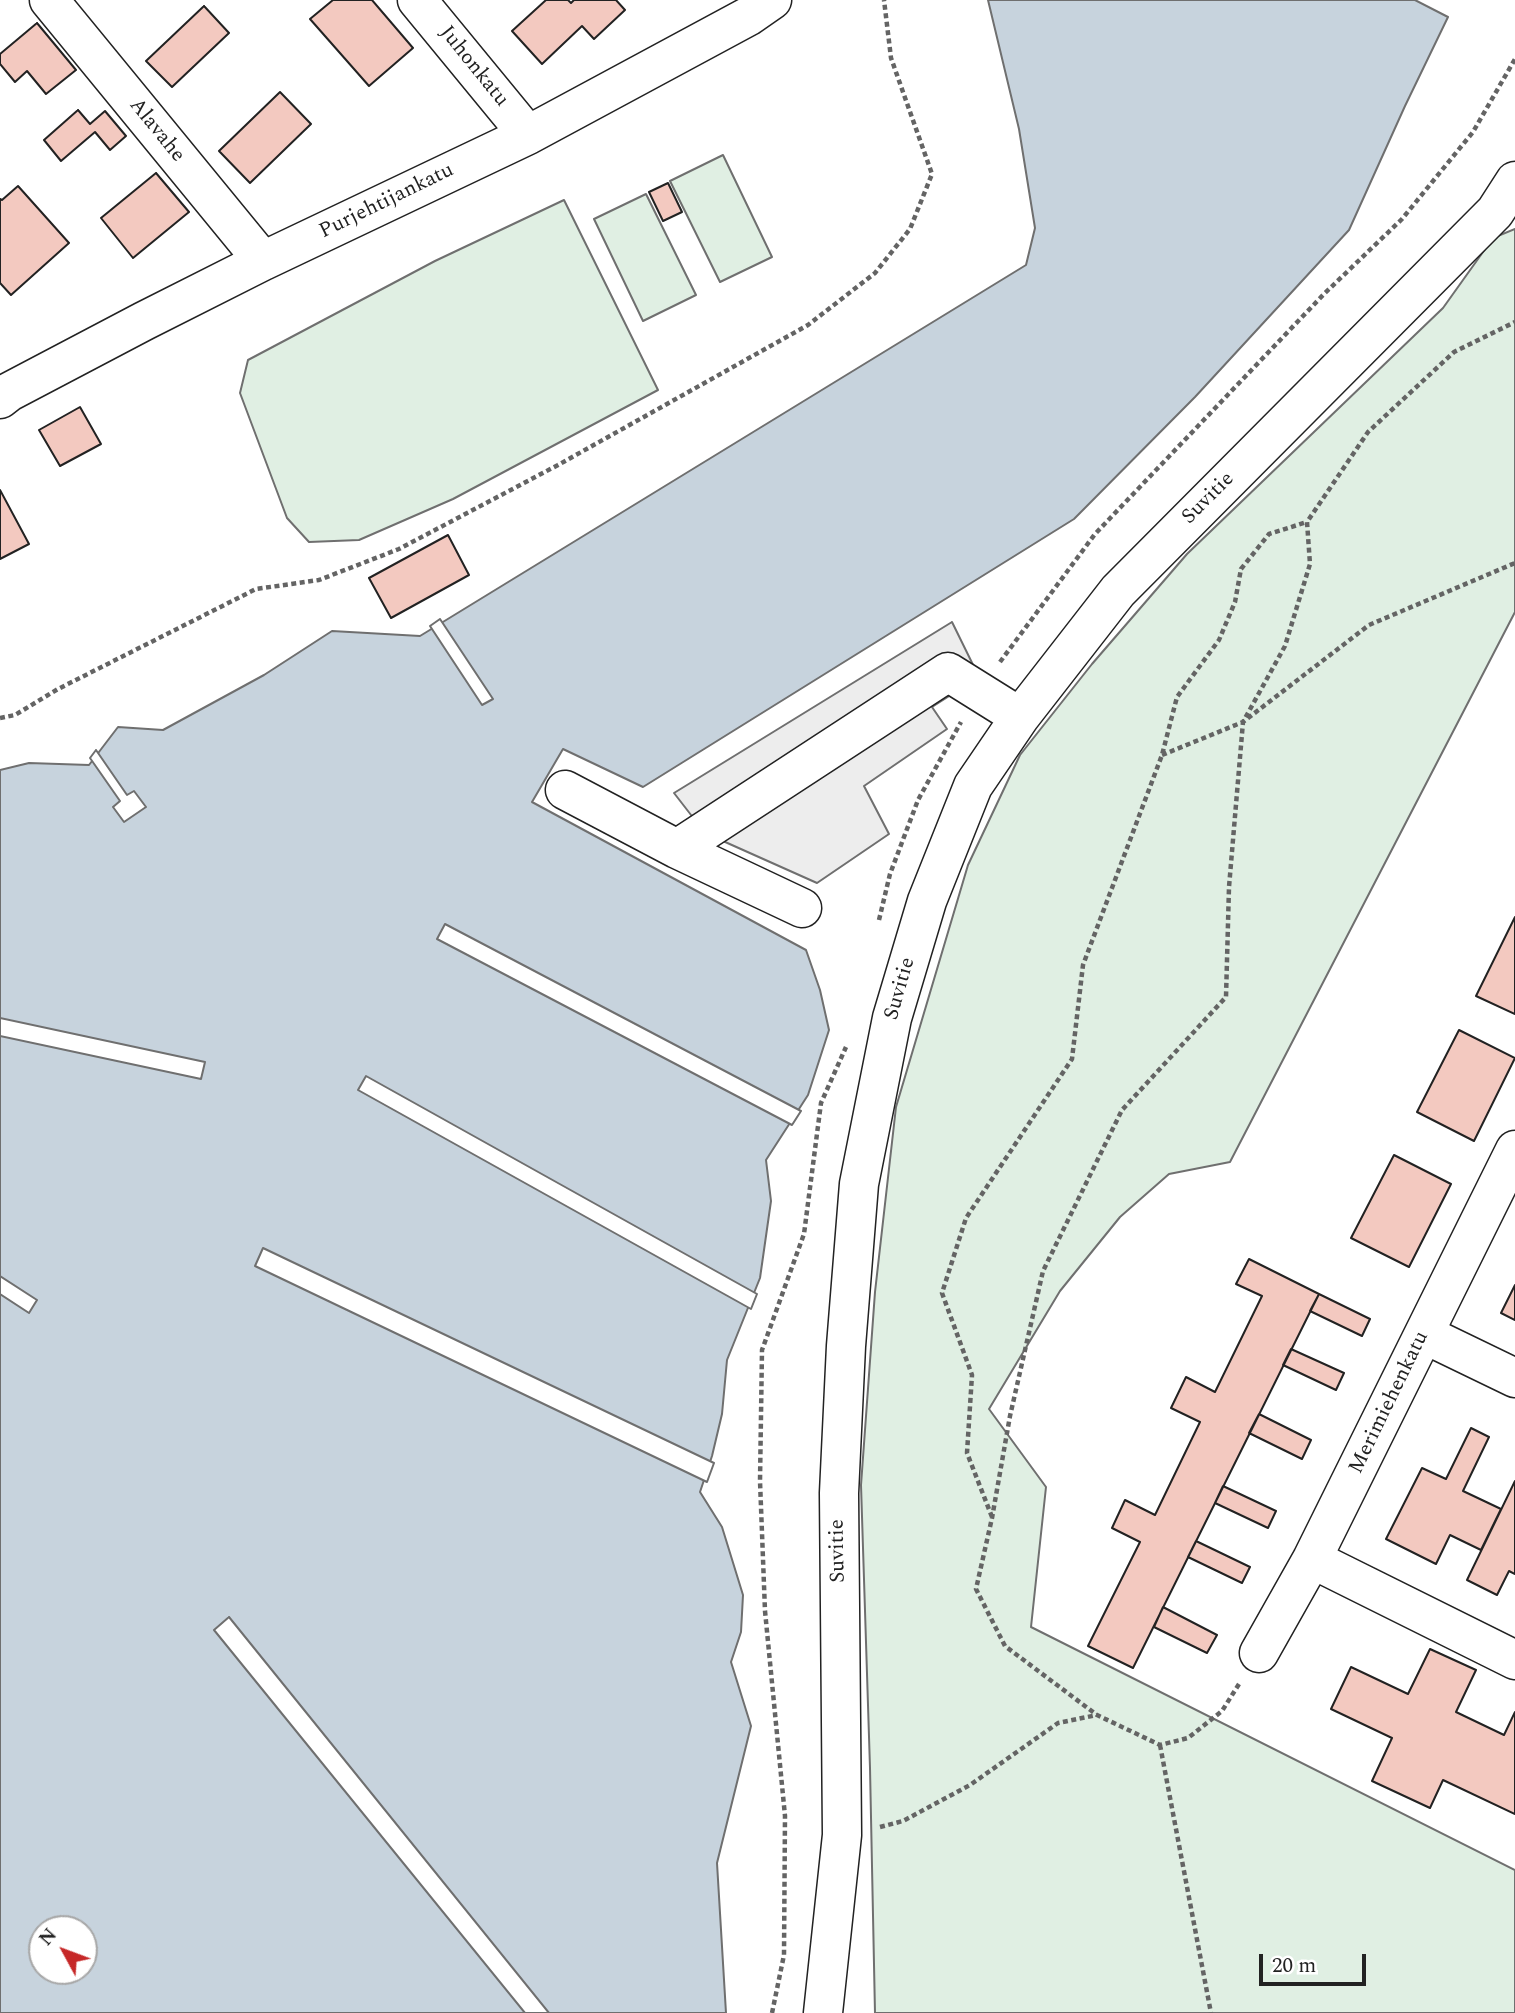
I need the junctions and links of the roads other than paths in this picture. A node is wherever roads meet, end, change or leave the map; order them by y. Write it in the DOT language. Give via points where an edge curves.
graph roads {
  1 [pos="49,0"];
  2 [pos="417,0"];
  3 [pos="772,0"];
  4 [pos="528,135"];
  5 [pos="1515,181"];
  6 [pos="263,261"];
  7 [pos="0,399"];
  8 [pos="1020,716"];
  9 [pos="565,790"];
  10 [pos="677,849"];
  11 [pos="802,908"];
  12 [pos="1515,1150"];
  13 [pos="1424,1334"];
  14 [pos="1515,1378"];
  15 [pos="1312,1559"];
  16 [pos="1259,1653"];
  17 [pos="1515,1660"];
  18 [pos="823,2013"];
  1 -- 6 [label="street, Alavahe"];
  2 -- 4 [label="street, Juhonkatu"];
  3 -- 4 [label="street, Purjehtijankatu"];
  4 -- 6 [label="street, Purjehtijankatu"];
  5 -- 8 [label="street, Suvitie" via="1495,212 1118,590"];
  6 -- 7 [label="street, Purjehtijankatu"];
  8 -- 10 [label="street" via="948,672"];
  8 -- 18 [label="street, Suvitie" via="974,786 927,901 892,1018 859,1184 839,1493 842,1835"];
  9 -- 10 [label="street"];
  10 -- 11 [label="street"];
  12 -- 13 [label="street, Merimiehenkatu"];
  13 -- 14 [label="street"];
  13 -- 15 [label="street, Merimiehenkatu"];
  15 -- 16 [label="street, Merimiehenkatu"];
  15 -- 17 [label="street"];
}
